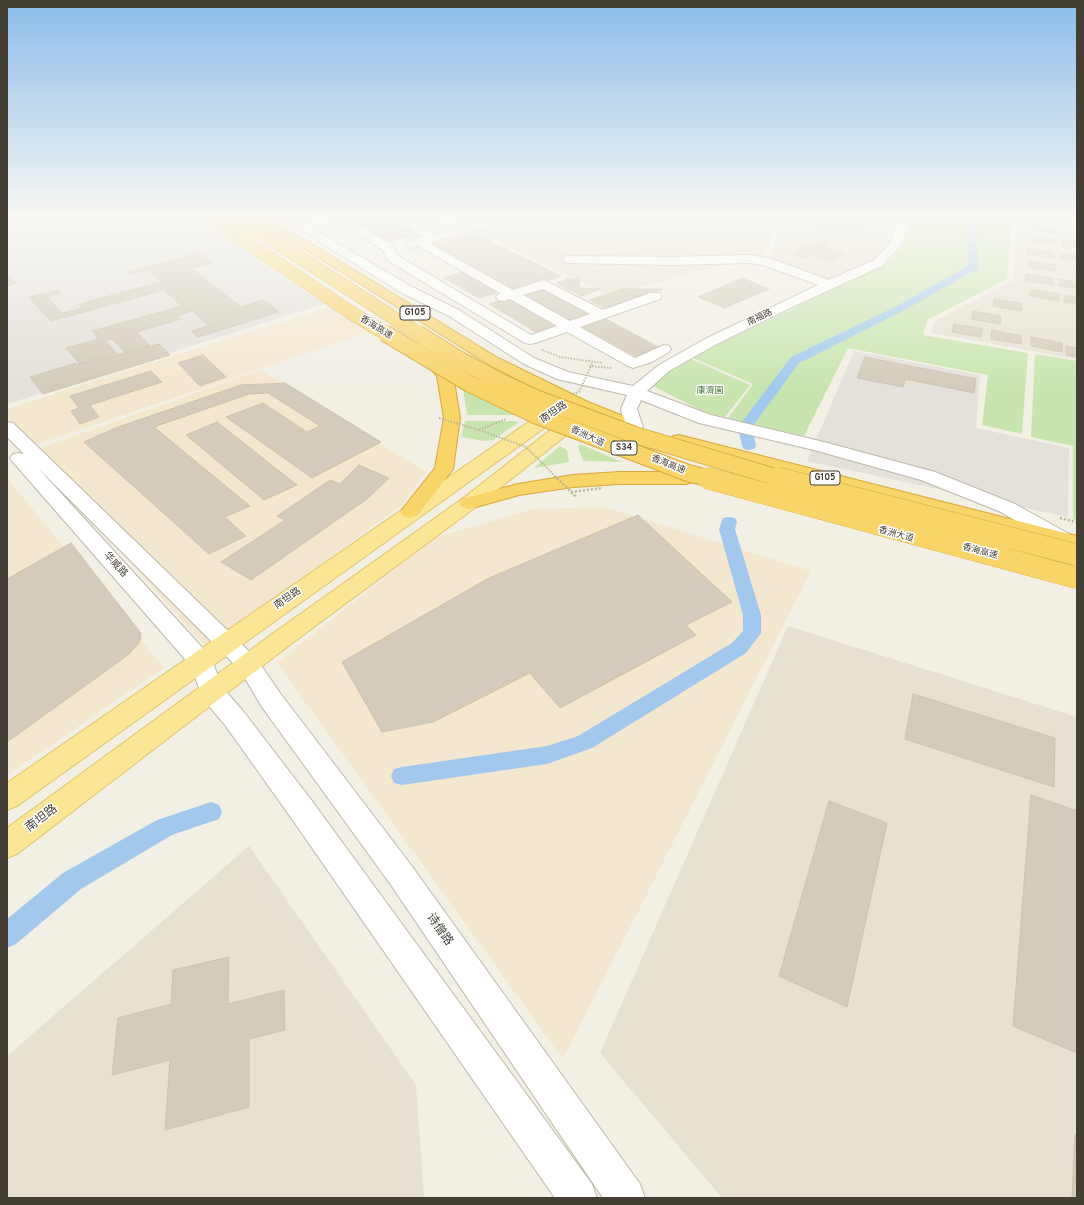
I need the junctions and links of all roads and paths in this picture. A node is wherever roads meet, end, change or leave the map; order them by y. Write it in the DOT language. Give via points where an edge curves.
graph roads {
  1 [pos="296,275"];
  2 [pos="320,275"];
  3 [pos="328,275"];
  4 [pos="353,275"];
  5 [pos="383,275"];
  6 [pos="422,275"];
  7 [pos="478,275"];
  8 [pos="803,275"];
  9 [pos="833,275"];
  10 [pos="852,275"];
  11 [pos="844,279"];
  12 [pos="830,285"];
  13 [pos="512,294"];
  14 [pos="655,296"];
  15 [pos="474,307"];
  16 [pos="454,313"];
  17 [pos="602,315"];
  18 [pos="429,321"];
  19 [pos="569,327"];
  20 [pos="409,334"];
  21 [pos="664,349"];
  22 [pos="541,350"];
  23 [pos="607,364"];
  24 [pos="664,368"];
  25 [pos="510,370"];
  26 [pos="583,381"];
  27 [pos="636,392"];
  28 [pos="571,401"];
  29 [pos="588,409"];
  30 [pos="548,417"];
  31 [pos="439,418"];
  32 [pos="7,427"];
  33 [pos="567,427"];
  34 [pos="634,427"];
  35 [pos="7,445"];
  36 [pos="686,478"];
  37 [pos="603,488"];
  38 [pos="571,492"];
  39 [pos="576,497"];
  40 [pos="469,503"];
  41 [pos="410,512"];
  42 [pos="1073,546"];
  43 [pos="1077,578"];
  44 [pos="1077,584"];
  45 [pos="225,643"];
  46 [pos="202,662"];
  47 [pos="248,664"];
  48 [pos="212,692"];
  49 [pos="7,798"];
  50 [pos="10,838"];
  51 [pos="578,1198"];
  52 [pos="626,1198"];
  1 -- 43 [label="highway, 香海高速 / S34, bridge" via="356,316 456,376 535,414 688,473"];
  2 -- 20 [label="highway, 香洲大道 / G105"];
  3 -- 42 [label="highway, 香海高速 / S34, bridge" via="460,360 503,383 538,399 635,435 762,474"];
  4 -- 18 [label="highway, G105"];
  5 -- 16 [label="street"];
  6 -- 15 [label="street"];
  7 -- 13 [label="street"];
  8 -- 12 [label="street"];
  9 -- 11 [label="street"];
  10 -- 11 [label="street, 南福路"];
  11 -- 12 [label="street, 南福路"];
  12 -- 24 [label="street, 南福路" via="710,342"];
  13 -- 15 [label="street"];
  13 -- 17 [label="street" via="544,284"];
  13 -- 19 [label="street"];
  14 -- 17 [label="street"];
  15 -- 16 [label="street"];
  15 -- 19 [label="street" via="530,340"];
  16 -- 18 [label="street"];
  16 -- 26 [label="street" via="529,361 563,376"];
  17 -- 19 [label="street"];
  18 -- 25 [label="highway, G105"];
  19 -- 21 [label="street" via="633,363 647,359"];
  20 -- 30 [label="highway, 香洲大道 / G105" via="453,363"];
  20 -- 41 [label="highway" via="445,375 452,418 444,469"];
  22 -- 23 [label="path" via="560,357"];
  24 -- 26 [label="street" via="622,378"];
  24 -- 27 [label="street, 南福路"];
  25 -- 26 [label="street"];
  25 -- 28 [label="highway, G105"];
  26 -- 27 [label="street"];
  27 -- 34 [label="street, 南福路" via="629,409"];
  27 -- 42 [label="street" via="705,419 880,462 952,485 1008,508"];
  28 -- 29 [label="highway, G105"];
  28 -- 30 [label="main road, 南坦路"];
  29 -- 33 [label="main road, 南坦路"];
  29 -- 34 [label="highway, G105"];
  30 -- 33 [label="highway, 香洲大道 / G105"];
  30 -- 41 [label="main road, 南坦路"];
  31 -- 38 [label="path, bridge" via="526,447"];
  32 -- 45 [label="street, 诗僧路"];
  33 -- 36 [label="highway, 香洲大道 / G105" via="595,442"];
  33 -- 40 [label="main road, 南坦路"];
  34 -- 42 [label="highway, G105"];
  35 -- 46 [label="street, 华威路"];
  36 -- 40 [label="highway" via="573,481 518,490"];
  36 -- 44 [label="highway, 香洲大道 / G105"];
  37 -- 38 [label="path, bridge"];
  38 -- 39 [label="path, bridge"];
  40 -- 47 [label="main road, 南坦路"];
  41 -- 45 [label="main road, 南坦路"];
  45 -- 46 [label="main road, 南坦路"];
  45 -- 47 [label="street, 诗僧路"];
  46 -- 48 [label="street, 华威路"];
  46 -- 49 [label="main road, 南坦路"];
  47 -- 48 [label="main road, 南坦路"];
  47 -- 52 [label="street, 诗僧路" via="271,700 401,876"];
  48 -- 50 [label="main road, 南坦路"];
  48 -- 51 [label="street" via="302,810"];
}
